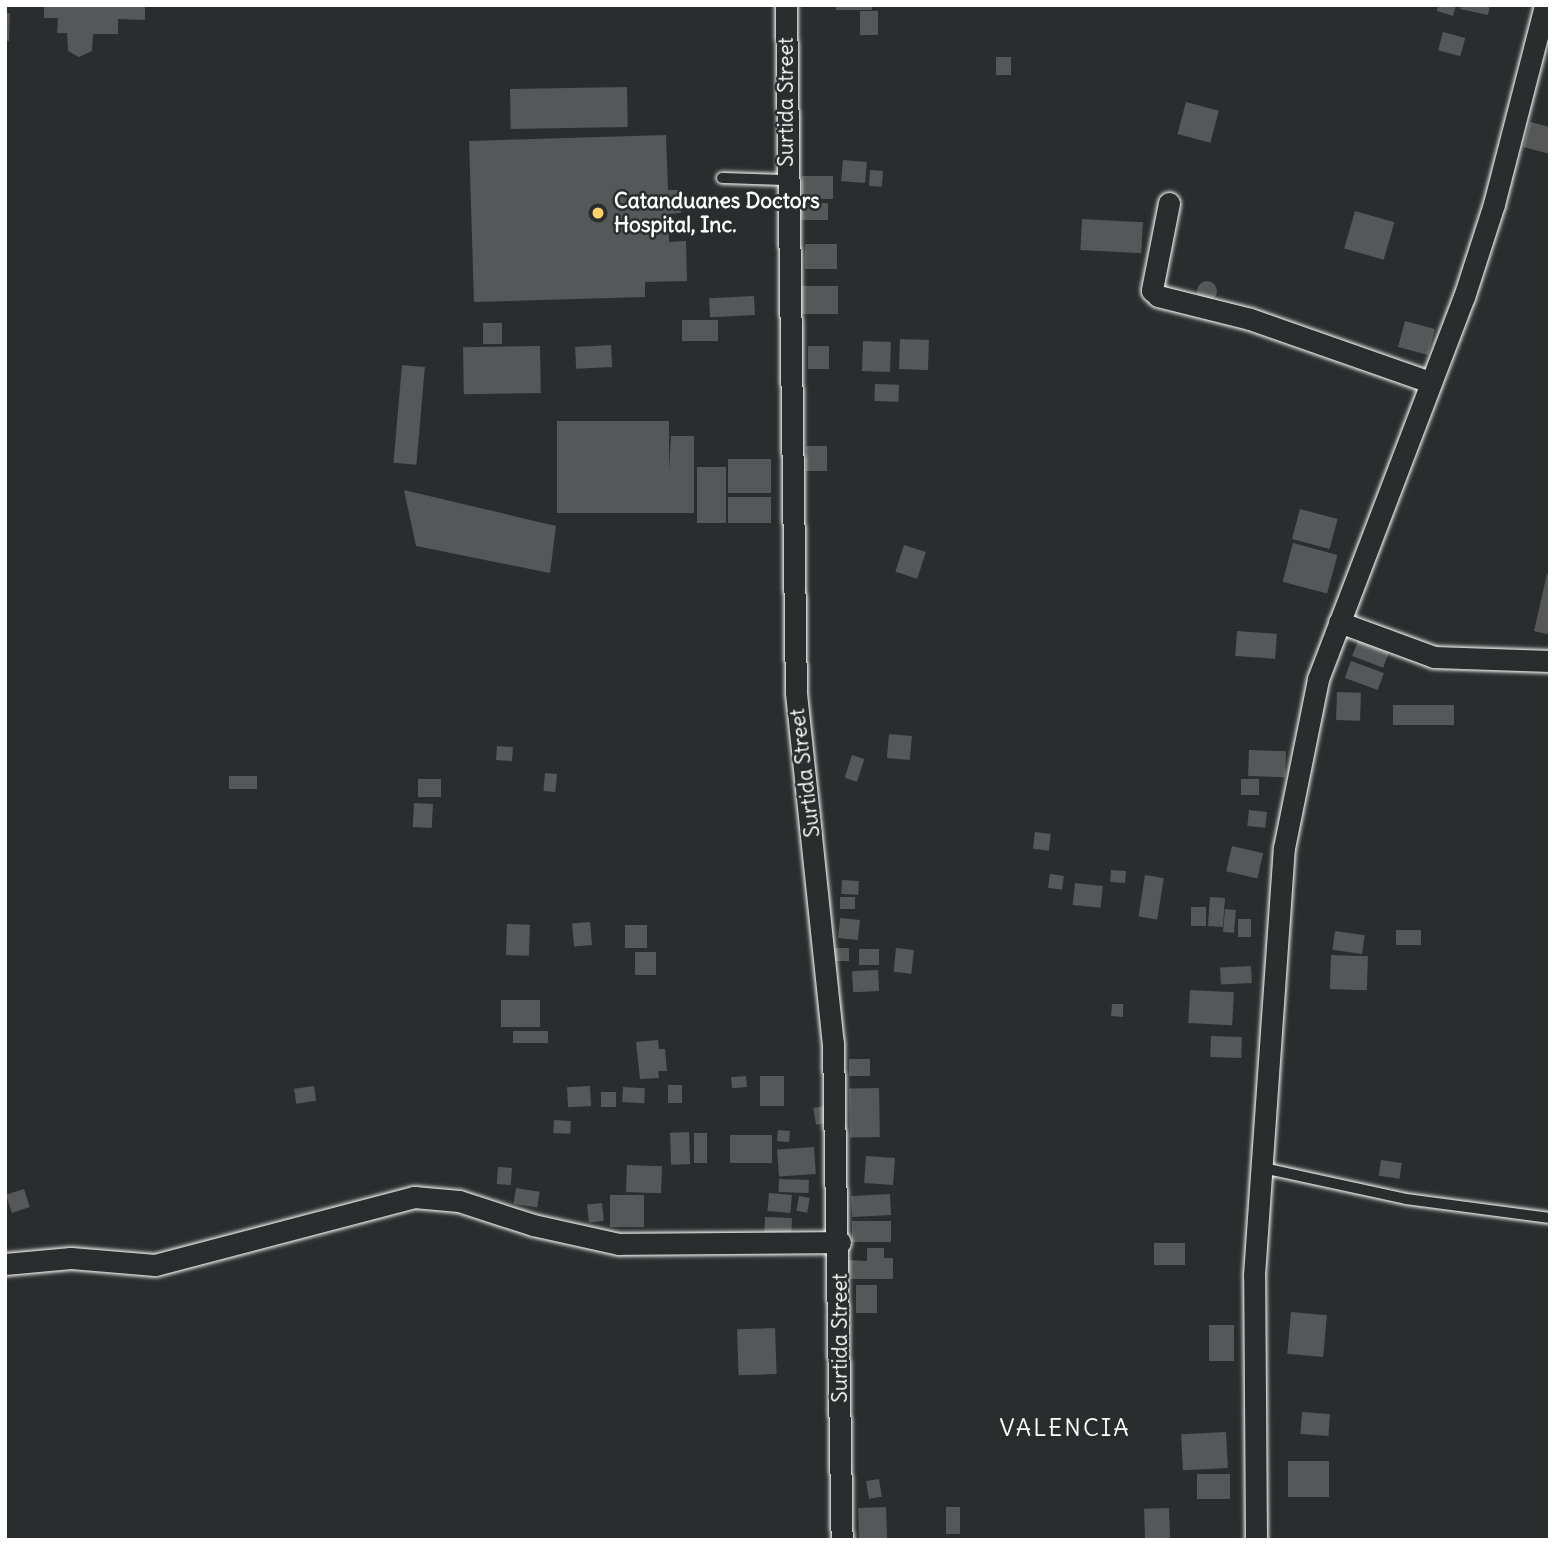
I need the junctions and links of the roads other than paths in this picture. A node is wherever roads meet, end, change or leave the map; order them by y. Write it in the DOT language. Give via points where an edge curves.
graph roads {
  1 [pos="786,5"];
  2 [pos="1545,5"];
  3 [pos="722,178"];
  4 [pos="786,180"];
  5 [pos="1169,203"];
  6 [pos="1430,382"];
  7 [pos="1339,622"];
  8 [pos="1550,661"];
  9 [pos="1263,1168"];
  10 [pos="1550,1219"];
  11 [pos="839,1242"];
  12 [pos="5,1264"];
  13 [pos="842,1540"];
  14 [pos="1256,1540"];
  1 -- 4 [label="street, Surtida Street"];
  2 -- 6 [label="street" via="1494,204"];
  3 -- 4 [label="lane"];
  4 -- 11 [label="street, Surtida Street" via="796,693 830,995"];
  5 -- 6 [label="street" via="1152,290 1158,296 1250,319"];
  6 -- 7 [label="street"];
  7 -- 8 [label="street" via="1434,657"];
  7 -- 9 [label="street" via="1315,692 1284,848"];
  9 -- 10 [label="lane" via="1406,1199"];
  9 -- 14 [label="street" via="1254,1286"];
  11 -- 12 [label="street" via="619,1244 533,1225 459,1201 414,1197 155,1265 71,1258"];
  11 -- 13 [label="street, Surtida Street"];
}
